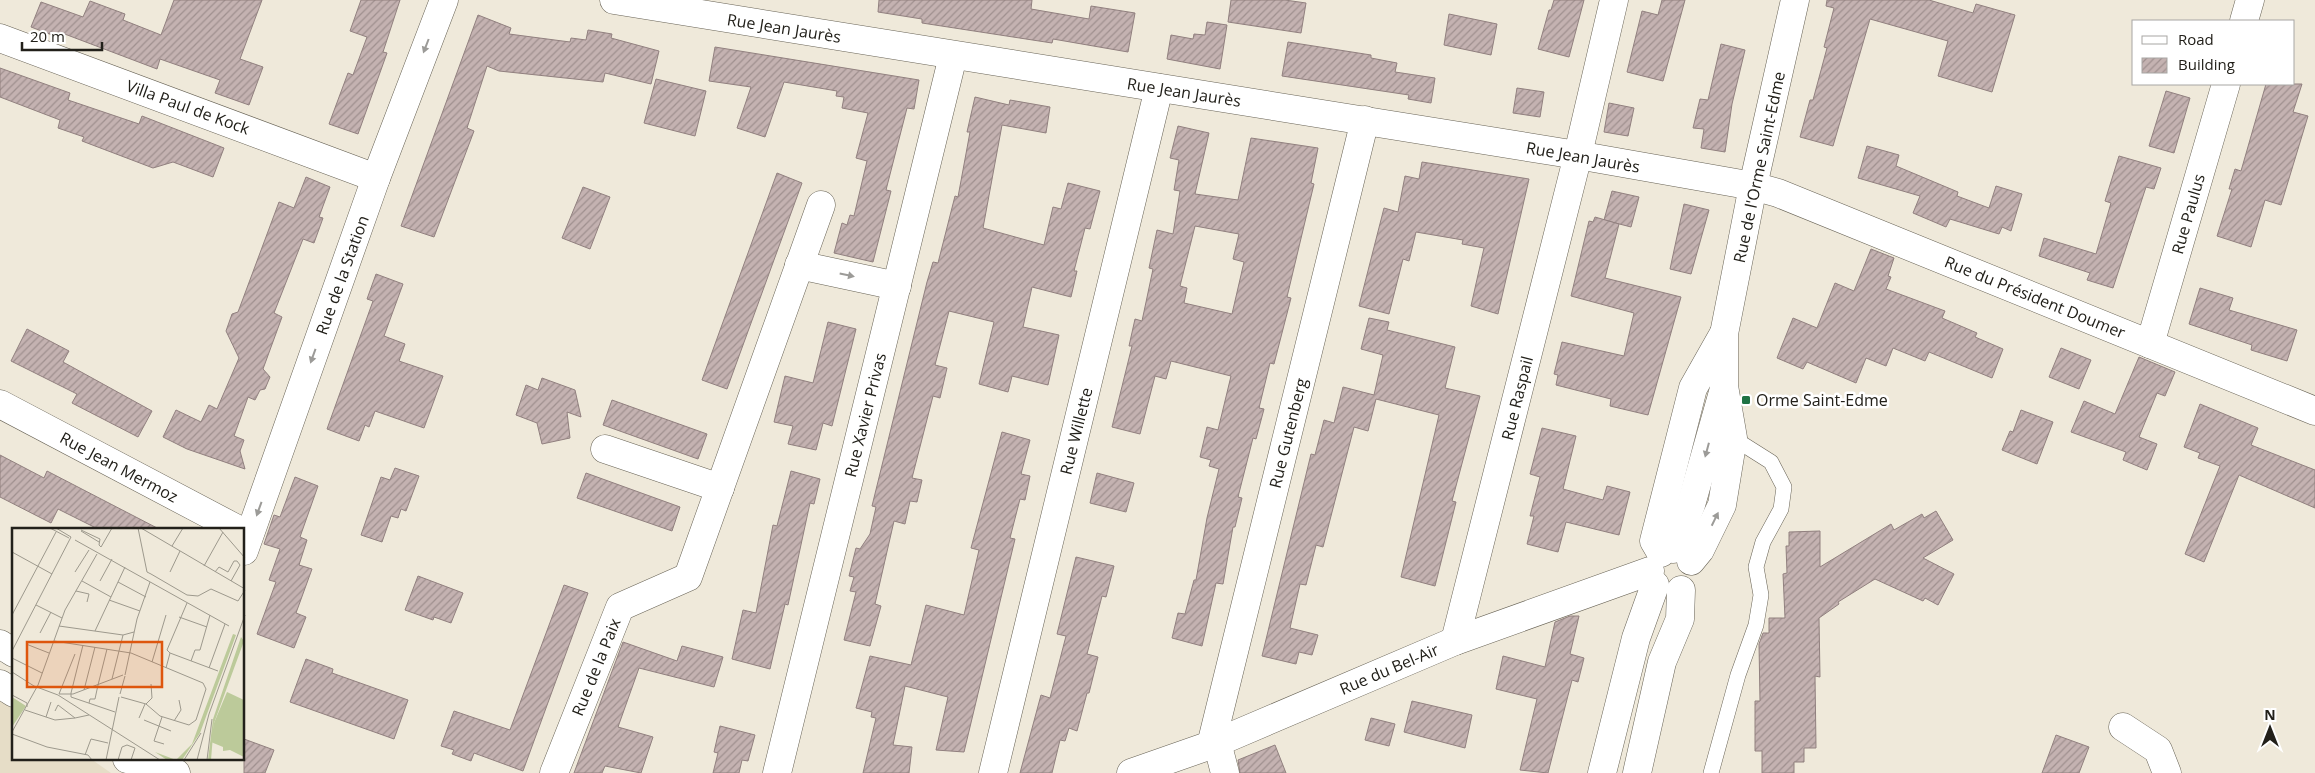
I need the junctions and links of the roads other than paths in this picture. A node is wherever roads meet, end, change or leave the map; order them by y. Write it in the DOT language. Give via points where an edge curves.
graph roads {
  1 [pos="444,0"];
  2 [pos="614,0"];
  3 [pos="1614,0"];
  4 [pos="1795,0"];
  5 [pos="2250,0"];
  6 [pos="2244,20"];
  7 [pos="0,38"];
  8 [pos="953,56"];
  9 [pos="2226,85"];
  10 [pos="1159,88"];
  11 [pos="1365,120"];
  12 [pos="1577,155"];
  13 [pos="376,178"];
  14 [pos="1753,186"];
  15 [pos="821,205"];
  16 [pos="799,265"];
  17 [pos="897,286"];
  18 [pos="1724,334"];
  19 [pos="2150,344"];
  20 [pos="1724,386"];
  21 [pos="0,404"];
  22 [pos="2315,411"];
  23 [pos="1733,438"];
  24 [pos="605,449"];
  25 [pos="720,488"];
  26 [pos="227,528"];
  27 [pos="245,534"];
  28 [pos="1667,571"];
  29 [pos="1455,641"];
  30 [pos="0,644"];
  31 [pos="12,652"];
  32 [pos="0,684"];
  33 [pos="12,692"];
  34 [pos="2123,727"];
  35 [pos="1214,743"];
  36 [pos="131,760"];
  37 [pos="164,766"];
  38 [pos="554,773"];
  39 [pos="777,773"];
  40 [pos="993,773"];
  41 [pos="1131,773"];
  42 [pos="1225,773"];
  43 [pos="1602,773"];
  44 [pos="1637,773"];
  45 [pos="1711,773"];
  46 [pos="2167,773"];
  1 -- 13 [label="street, Rue de la Station, one-way"];
  2 -- 8 [label="street, Rue Jean Jaurès"];
  3 -- 12 [label="street, Rue Raspail"];
  4 -- 14 [label="street, Rue de l'Orme Saint-Edme"];
  5 -- 6 [label="street"];
  7 -- 13 [label="street, Villa Paul de Kock"];
  8 -- 10 [label="street, Rue Jean Jaurès"];
  8 -- 17 [label="street, Rue Xavier Privas"];
  9 -- 19 [label="street, Rue Paulus"];
  10 -- 11 [label="street, Rue Jean Jaurès"];
  10 -- 40 [label="street, Rue Willette"];
  11 -- 12 [label="street, Rue Jean Jaurès"];
  11 -- 35 [label="street, Rue Gutenberg"];
  12 -- 14 [label="street, Rue Jean Jaurès"];
  12 -- 29 [label="street, Rue Raspail"];
  13 -- 27 [label="street, Rue de la Station, one-way"];
  14 -- 18 [label="street, Rue de l'Orme Saint-Edme"];
  14 -- 19 [label="street, Rue du Président Doumer" via="1784,195"];
  15 -- 16 [label="street, Rue de la Paix"];
  16 -- 17 [label="street, one-way"];
  16 -- 25 [label="street, Rue de la Paix"];
  17 -- 39 [label="street, Rue Xavier Privas"];
  18 -- 20 [label="street, Rue de l'Orme Saint-Edme"];
  18 -- 28 [label="street, Rue de l'Orme Saint-Edme" via="1693,388 1654,540"];
  19 -- 22 [label="street, Rue du Président Doumer"];
  20 -- 23 [label="street, Rue de l'Orme Saint-Edme"];
  20 -- 28 [label="street, Rue de l'Orme Saint-Edme, one-way" via="1691,505"];
  21 -- 26 [label="street, Rue Jean Mermoz"];
  28 -- 23 [label="street, Rue de l'Orme Saint-Edme, one-way" via="1700,550 1722,505"];
  23 -- 45 [label="lane" via="1771,462 1784,487 1781,509 1764,542 1756,567 1761,595 1756,625 1738,675"];
  24 -- 25 [label="street"];
  25 -- 38 [label="street, Rue de la Paix" via="688,578 620,607"];
  28 -- 29 [label="street, Rue du Bel-Air"];
  28 -- 43 [label="street, Rue de l'Orme Saint-Edme" via="1636,638"];
  28 -- 44 [label="street, Rue de l'Orme Saint-Edme" via="1662,662"];
  29 -- 35 [label="street, Rue du Bel-Air"];
  30 -- 31 [label="street"];
  32 -- 33 [label="street"];
  34 -- 46 [label="street" via="2158,750"];
  35 -- 41 [label="street, Rue du Bel-Air"];
  35 -- 42 [label="street"];
  36 -- 37 [label="street"];
}
